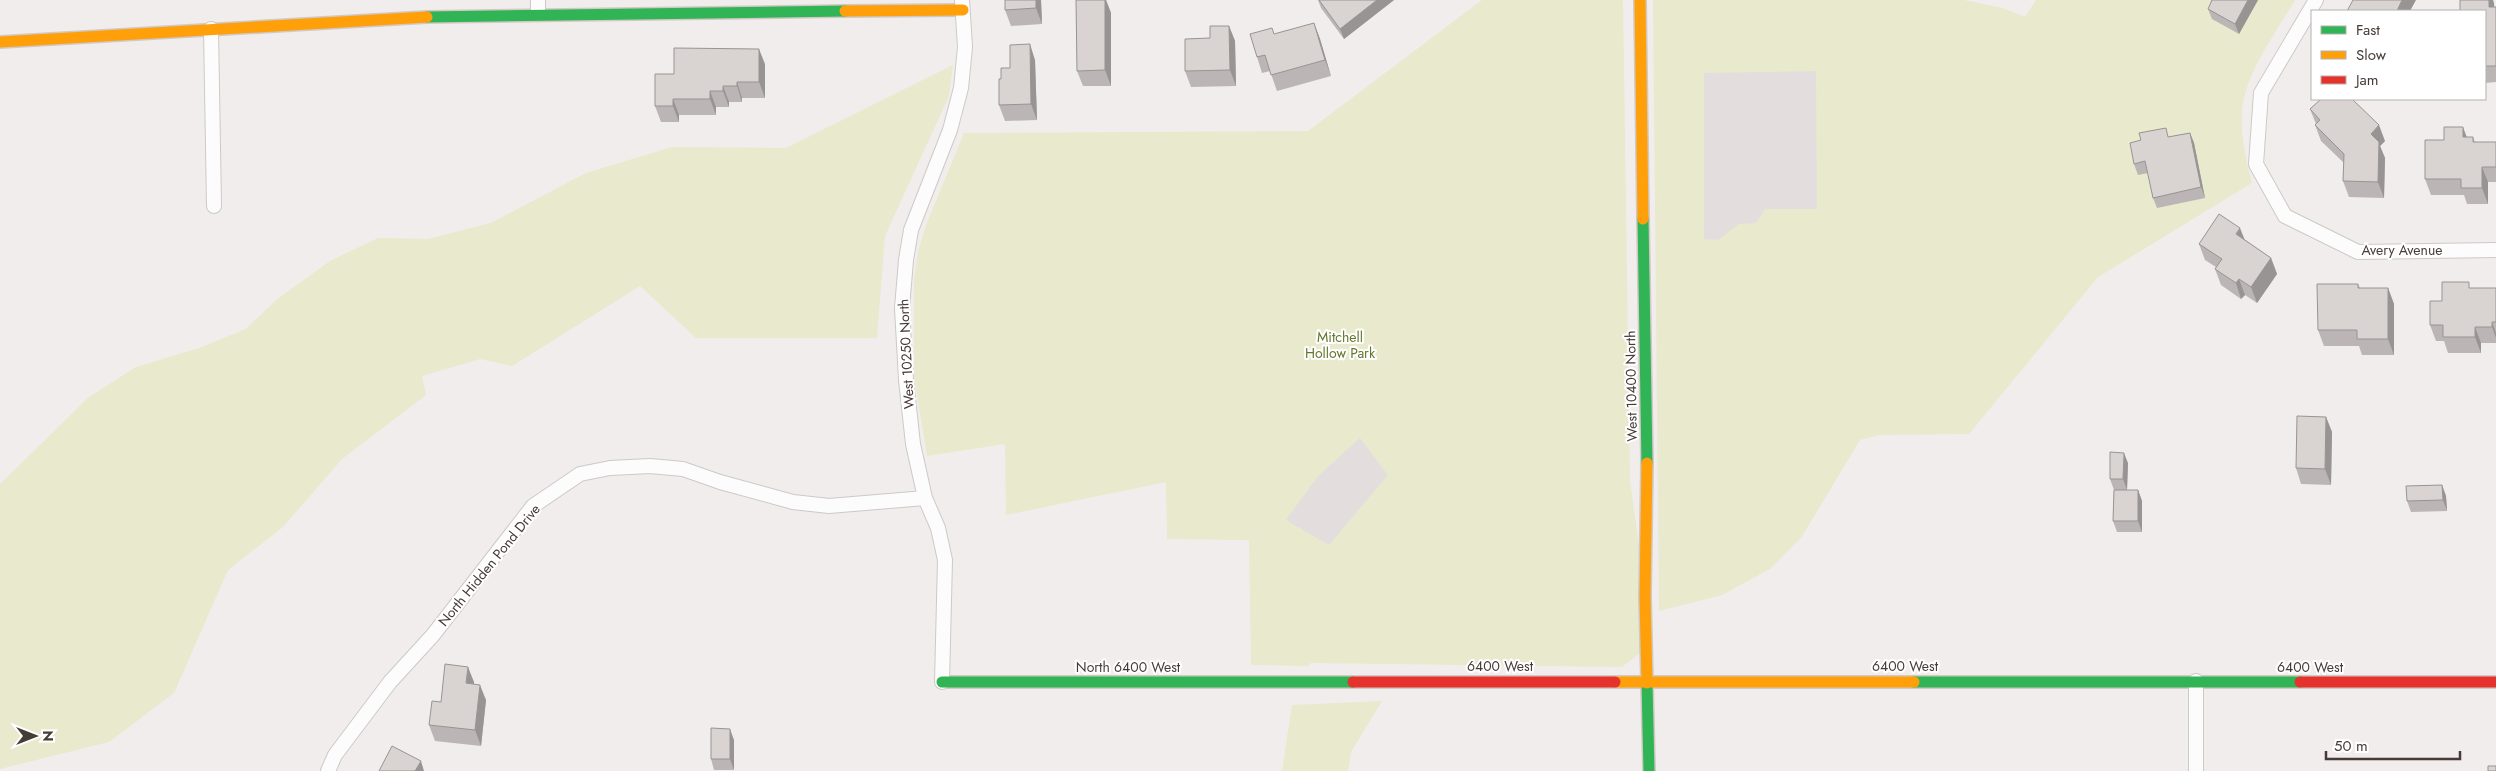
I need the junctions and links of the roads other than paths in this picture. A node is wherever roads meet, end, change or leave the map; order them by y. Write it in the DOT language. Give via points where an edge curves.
graph roads {
  1 [pos="1640,0"];
  2 [pos="2316,0"];
  3 [pos="962,5"];
  4 [pos="538,6"];
  5 [pos="211,29"];
  6 [pos="0,42"];
  7 [pos="214,206"];
  8 [pos="2496,250"];
  9 [pos="926,498"];
  10 [pos="1314,681"];
  11 [pos="1647,681"];
  12 [pos="2196,681"];
  13 [pos="942,682"];
  14 [pos="2496,682"];
  15 [pos="328,771"];
  16 [pos="1648,771"];
  17 [pos="2196,771"];
  1 -- 11 [label="street, West 10400 North" via="1648,514 1645,596"];
  2 -- 8 [label="street, Avery Avenue" via="2261,93 2256,164 2285,216 2358,252"];
  3 -- 4 [label="street"];
  3 -- 9 [label="street, West 10250 North" via="964,66 956,109 915,220 906,260 902,308 913,444"];
  4 -- 5 [label="street"];
  5 -- 6 [label="street"];
  5 -- 7 [label="street"];
  9 -- 13 [label="street, West 10250 North" via="938,528 944,560"];
  9 -- 15 [label="street, North Hidden Pond Drive" via="829,506 793,502 684,469 650,466 610,468 580,474 533,506 433,635 390,682 335,755"];
  10 -- 11 [label="street, 6400 West"];
  10 -- 13 [label="street, North 6400 West"];
  11 -- 12 [label="street, 6400 West"];
  11 -- 16 [label="street, West 10400 North"];
  12 -- 14 [label="street, 6400 West"];
  12 -- 17 [label="street"];
}
